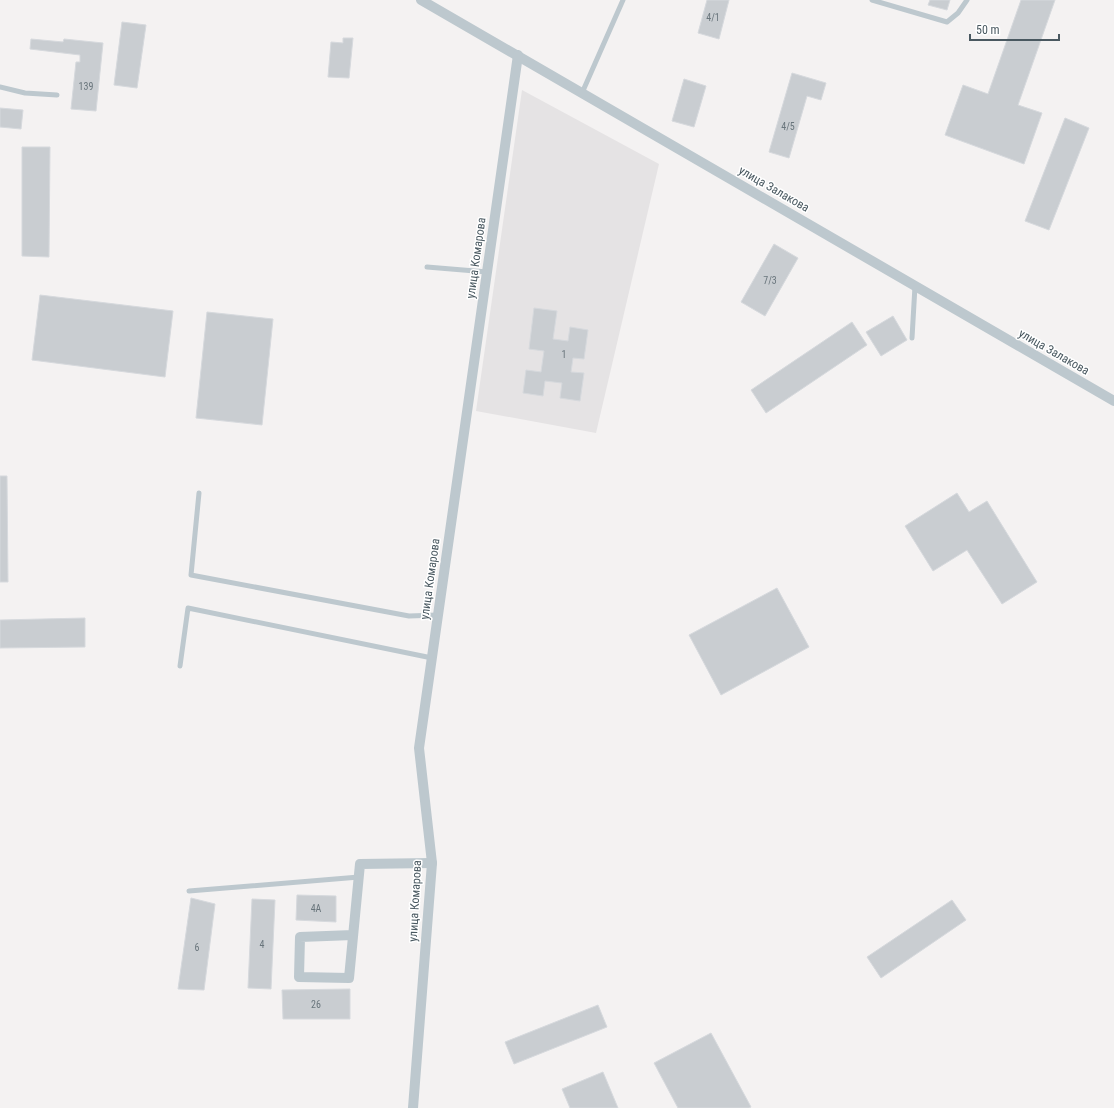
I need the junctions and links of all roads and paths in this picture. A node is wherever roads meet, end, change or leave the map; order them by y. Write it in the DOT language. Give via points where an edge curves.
graph roads {
  1 [pos="421,0"];
  2 [pos="623,0"];
  3 [pos="872,0"];
  4 [pos="967,0"];
  5 [pos="518,55"];
  6 [pos="0,87"];
  7 [pos="582,93"];
  8 [pos="57,95"];
  9 [pos="427,267"];
  10 [pos="487,272"];
  11 [pos="915,286"];
  12 [pos="912,338"];
  13 [pos="1114,401"];
  14 [pos="199,493"];
  15 [pos="438,615"];
  16 [pos="432,658"];
  17 [pos="180,666"];
  18 [pos="432,863"];
  19 [pos="359,877"];
  20 [pos="189,890"];
  21 [pos="353,935"];
  22 [pos="413,1108"];
  1 -- 5 [label="street, улица Залакова"];
  2 -- 7 [label="lane"];
  3 -- 4 [label="lane" via="946,22 958,13"];
  5 -- 7 [label="street, улица Залакова"];
  5 -- 10 [label="street, улица Комарова"];
  6 -- 8 [label="lane" via="25,93"];
  7 -- 11 [label="street, улица Залакова"];
  9 -- 10 [label="lane"];
  10 -- 15 [label="street, улица Комарова"];
  11 -- 12 [label="lane"];
  11 -- 13 [label="street, улица Залакова"];
  14 -- 15 [label="lane" via="191,575 409,616"];
  15 -- 16 [label="street, улица Комарова"];
  16 -- 17 [label="lane" via="188,608"];
  16 -- 18 [label="street, улица Комарова" via="419,748"];
  18 -- 19 [label="street" via="360,864"];
  18 -- 22 [label="street, улица Комарова"];
  19 -- 20 [label="lane"];
  19 -- 21 [label="street"];
  21 -- 21 [label="street" via="349,978 299,977 300,937"];
}
